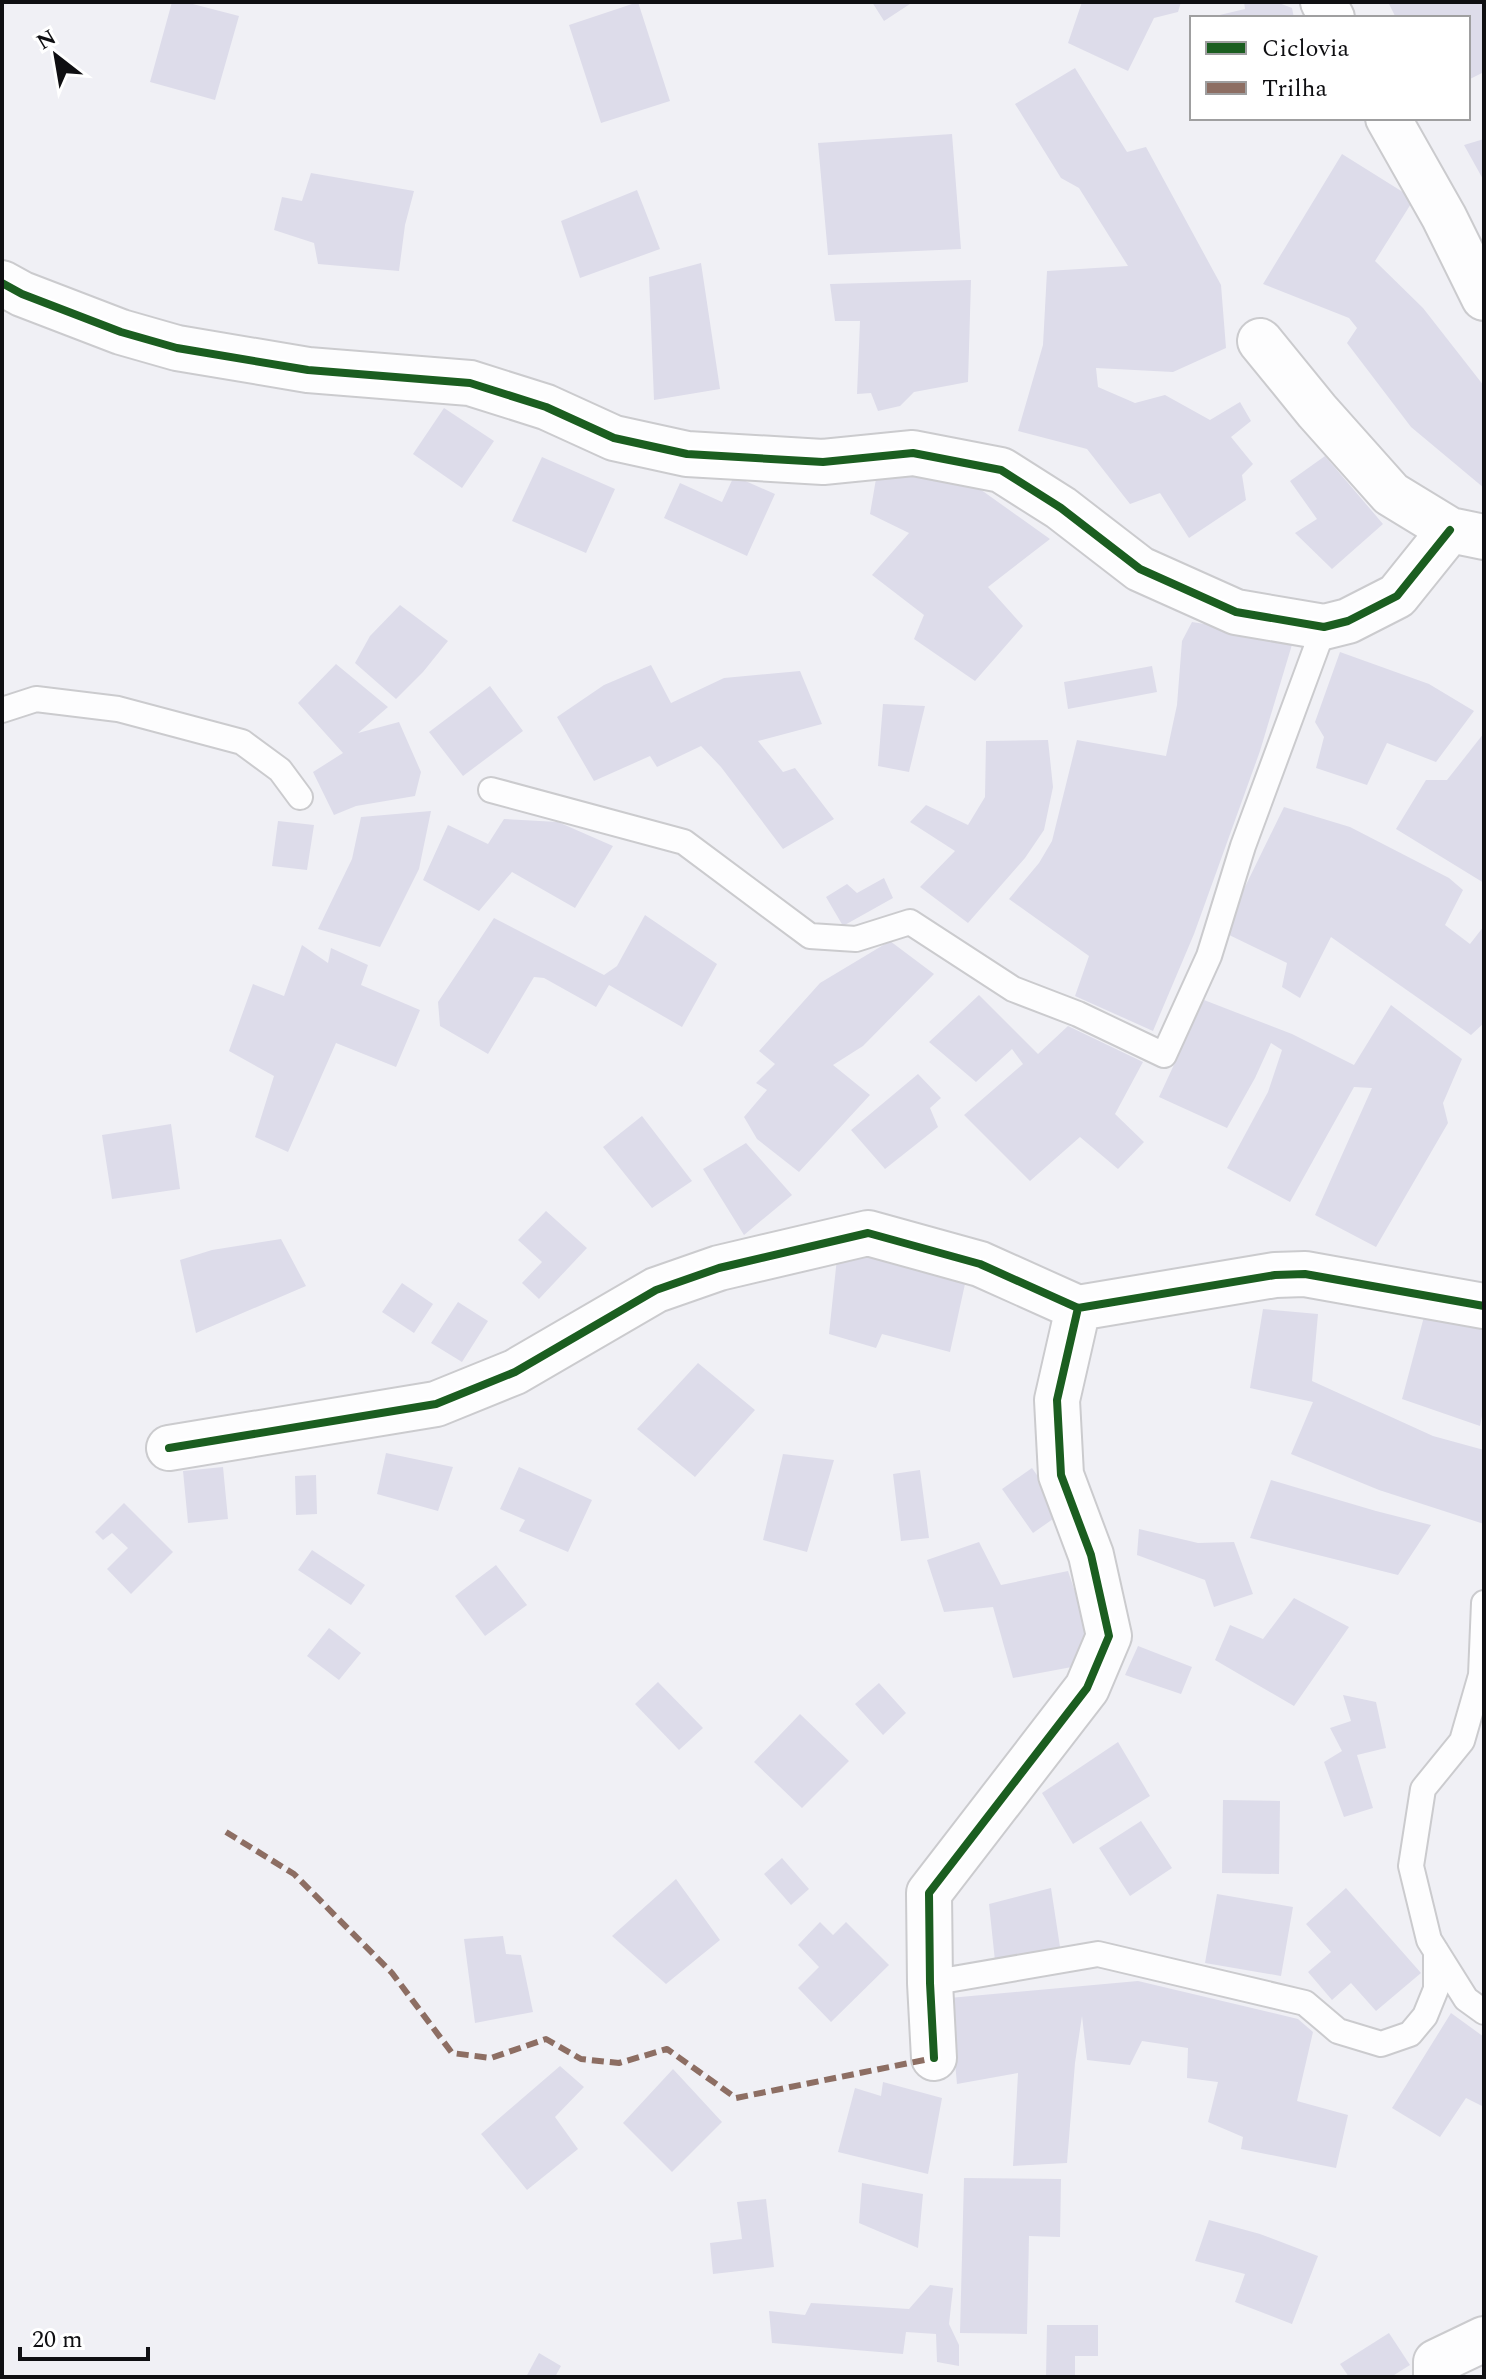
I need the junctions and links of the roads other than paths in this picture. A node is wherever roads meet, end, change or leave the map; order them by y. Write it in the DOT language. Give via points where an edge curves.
graph roads {
  1 [pos="1389,120"];
  2 [pos="2,283"];
  3 [pos="1484,298"];
  4 [pos="1260,341"];
  5 [pos="1467,534"];
  6 [pos="1324,627"];
  7 [pos="2,710"];
  8 [pos="491,790"];
  9 [pos="300,797"];
  10 [pos="1484,1306"];
  11 [pos="1078,1308"];
  12 [pos="169,1448"];
  13 [pos="1484,1603"];
  14 [pos="1436,1951"];
  15 [pos="930,1983"];
  16 [pos="1484,2012"];
  17 [pos="934,2058"];
  18 [pos="1484,2339"];
  19 [pos="1436,2377"];
  1 -- 3 [label="street"];
  2 -- 6 [label="street" via="121,332 177,348 308,370 470,383 546,407 614,438 687,454 823,462 913,453 1001,470 1140,569 1236,612"];
  4 -- 5 [label="street" via="1391,494"];
  5 -- 6 [label="street" via="1397,596"];
  6 -- 8 [label="lane" via="1243,846 1209,956 1164,1055 1013,989 910,922 856,939 810,936 684,842"];
  7 -- 9 [label="lane" via="36,699 118,709 242,742 280,770"];
  10 -- 11 [label="street" via="1305,1274"];
  11 -- 12 [label="street" via="980,1264 868,1233 719,1268 656,1290 515,1372 436,1404"];
  11 -- 15 [label="street" via="1057,1400 1061,1475 1091,1555 1109,1636 1087,1688 929,1893"];
  13 -- 14 [label="lane" via="1481,1675 1462,1741 1423,1789 1411,1866"];
  14 -- 15 [label="lane" via="1436,1989 1425,2016 1410,2034 1381,2044 1338,2031 1305,2003 1098,1954"];
  14 -- 16 [label="lane" via="1466,1999"];
  15 -- 17 [label="street"];
  18 -- 19 [label="street" via="1436,2362"];
}
